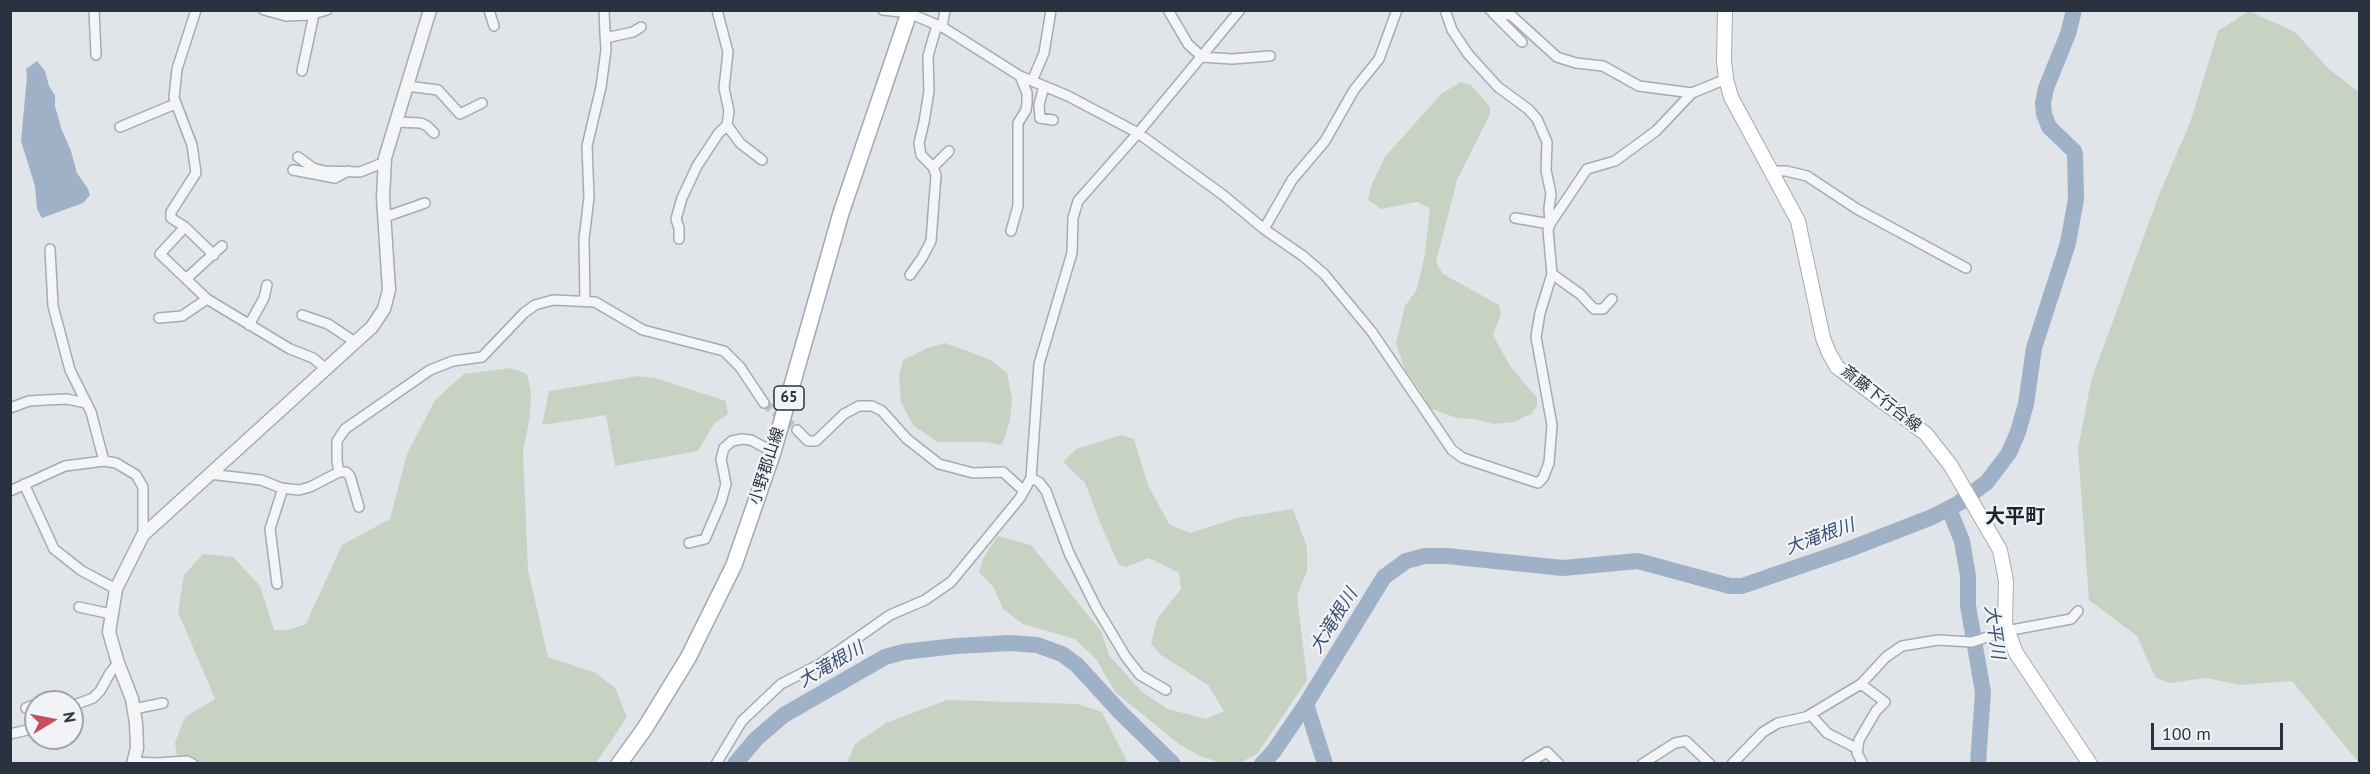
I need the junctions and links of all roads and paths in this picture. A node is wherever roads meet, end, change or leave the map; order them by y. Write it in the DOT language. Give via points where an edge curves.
graph roads {
  1 [pos="94,10"];
  2 [pos="196,10"];
  3 [pos="264,10"];
  4 [pos="327,10"];
  5 [pos="430,10"];
  6 [pos="489,10"];
  7 [pos="604,10"];
  8 [pos="717,10"];
  9 [pos="883,10"];
  10 [pos="945,10"];
  11 [pos="1051,10"];
  12 [pos="1168,10"];
  13 [pos="1240,10"];
  14 [pos="1396,10"];
  15 [pos="1445,10"];
  16 [pos="1725,10"];
  17 [pos="1491,11"];
  18 [pos="909,12"];
  19 [pos="314,14"];
  20 [pos="494,26"];
  21 [pos="939,26"];
  22 [pos="640,27"];
  23 [pos="605,33"];
  24 [pos="1522,42"];
  25 [pos="96,55"];
  26 [pos="1270,56"];
  27 [pos="1202,57"];
  28 [pos="302,71"];
  29 [pos="1020,76"];
  30 [pos="1726,79"];
  31 [pos="1032,81"];
  32 [pos="407,86"];
  33 [pos="1044,86"];
  34 [pos="1692,93"];
  35 [pos="482,103"];
  36 [pos="176,104"];
  37 [pos="1053,120"];
  38 [pos="396,122"];
  39 [pos="727,125"];
  40 [pos="120,127"];
  41 [pos="434,133"];
  42 [pos="1138,133"];
  43 [pos="949,151"];
  44 [pos="298,157"];
  45 [pos="762,160"];
  46 [pos="385,162"];
  47 [pos="933,167"];
  48 [pos="293,170"];
  49 [pos="348,171"];
  50 [pos="1771,171"];
  51 [pos="425,203"];
  52 [pos="385,217"];
  53 [pos="1515,218"];
  54 [pos="1550,224"];
  55 [pos="185,227"];
  56 [pos="1263,229"];
  57 [pos="1011,231"];
  58 [pos="679,239"];
  59 [pos="222,246"];
  60 [pos="50,249"];
  61 [pos="214,255"];
  62 [pos="1966,268"];
  63 [pos="1552,274"];
  64 [pos="910,275"];
  65 [pos="186,279"];
  66 [pos="267,285"];
  67 [pos="207,299"];
  68 [pos="1612,299"];
  69 [pos="585,301"];
  70 [pos="302,315"];
  71 [pos="159,318"];
  72 [pos="249,325"];
  73 [pos="355,342"];
  74 [pos="326,369"];
  75 [pos="86,403"];
  76 [pos="764,403"];
  77 [pos="10,408"];
  78 [pos="797,430"];
  79 [pos="773,452"];
  80 [pos="104,461"];
  81 [pos="339,472"];
  82 [pos="209,474"];
  83 [pos="1031,478"];
  84 [pos="24,484"];
  85 [pos="283,488"];
  86 [pos="10,491"];
  87 [pos="1024,491"];
  88 [pos="359,507"];
  89 [pos="143,535"];
  90 [pos="689,543"];
  91 [pos="277,584"];
  92 [pos="116,589"];
  93 [pos="79,607"];
  94 [pos="2078,611"];
  95 [pos="111,614"];
  96 [pos="2006,631"];
  97 [pos="118,663"];
  98 [pos="1861,684"];
  99 [pos="1166,690"];
  100 [pos="84,701"];
  101 [pos="163,702"];
  102 [pos="134,709"];
  103 [pos="1811,715"];
  104 [pos="1858,748"];
  105 [pos="133,763"];
  106 [pos="193,764"];
  107 [pos="619,764"];
  108 [pos="716,764"];
  109 [pos="1527,764"];
  110 [pos="1559,764"];
  111 [pos="1642,764"];
  112 [pos="1710,764"];
  113 [pos="1732,764"];
  114 [pos="1863,764"];
  115 [pos="2090,764"];
  1 -- 25 [label="street"];
  2 -- 36 [label="street" via="177,69"];
  3 -- 19 [label="street" via="286,16"];
  4 -- 19 [label="street"];
  5 -- 32 [label="street"];
  6 -- 20 [label="street"];
  7 -- 23 [label="street"];
  8 -- 39 [label="street" via="728,52 724,88 729,111"];
  9 -- 18 [label="street"];
  10 -- 21 [label="street"];
  11 -- 31 [label="street" via="1044,53"];
  12 -- 27 [label="street" via="1188,44"];
  13 -- 27 [label="street"];
  14 -- 56 [label="street" via="1379,59 1354,90 1325,141 1292,180"];
  15 -- 54 [label="street" via="1452,30 1468,54 1498,87 1528,109 1544,133"];
  16 -- 30 [label="main road, 斎藤下行合線"];
  17 -- 24 [label="street"];
  17 -- 34 [label="street" via="1512,16 1557,57 1603,66 1639,86"];
  18 -- 21 [label="street"];
  18 -- 79 [label="main road, 小野郡山線 / 65" via="841,213"];
  19 -- 28 [label="street"];
  21 -- 29 [label="street"];
  21 -- 47 [label="street" via="928,56 928,90 919,143 921,155"];
  22 -- 23 [label="street" via="610,37"];
  23 -- 69 [label="street" via="602,79 586,146 589,197 584,239"];
  26 -- 27 [label="street"];
  27 -- 42 [label="street"];
  29 -- 31 [label="street"];
  29 -- 57 [label="street" via="1028,103 1018,123 1018,206"];
  30 -- 34 [label="street"];
  30 -- 50 [label="main road, 斎藤下行合線" via="1739,114"];
  31 -- 33 [label="street"];
  32 -- 35 [label="street" via="438,90 460,114"];
  32 -- 38 [label="street"];
  33 -- 37 [label="street" via="1040,118"];
  33 -- 42 [label="street"];
  34 -- 54 [label="street" via="1656,131 1615,160 1587,169"];
  36 -- 40 [label="street"];
  36 -- 55 [label="street" via="192,145 196,170 171,212 171,219"];
  38 -- 41 [label="street" via="421,123"];
  38 -- 46 [label="street"];
  39 -- 45 [label="street" via="740,143"];
  39 -- 58 [label="street" via="697,166 682,198 676,219"];
  42 -- 56 [label="street"];
  42 -- 83 [label="street" via="1078,201 1073,218 1072,253 1039,364"];
  43 -- 47 [label="street"];
  44 -- 49 [label="street" via="313,168"];
  46 -- 49 [label="street" via="360,172"];
  46 -- 52 [label="street"];
  47 -- 64 [label="street" via="936,175 932,241"];
  48 -- 49 [label="street" via="335,178"];
  50 -- 62 [label="street" via="1807,176 1857,209"];
  50 -- 96 [label="main road, 斎藤下行合線" via="1798,221 1823,338 1833,360 1926,434 1954,470 1996,542 2006,581"];
  51 -- 52 [label="street"];
  52 -- 73 [label="street" via="388,299 378,318"];
  53 -- 54 [label="street"];
  54 -- 63 [label="street"];
  55 -- 61 [label="street"];
  55 -- 65 [label="street" via="160,254"];
  56 -- 63 [label="street" via="1304,256 1341,294 1403,374 1452,450 1462,458 1538,483 1549,463 1552,425 1536,337"];
  59 -- 61 [label="street"];
  60 -- 75 [label="street" via="53,306 70,370"];
  61 -- 65 [label="street"];
  63 -- 68 [label="street" via="1594,309 1603,309"];
  65 -- 67 [label="street"];
  66 -- 72 [label="street"];
  67 -- 71 [label="street" via="182,316"];
  67 -- 72 [label="street"];
  69 -- 76 [label="street" via="595,302 643,330 724,351"];
  69 -- 81 [label="street" via="535,304 482,357 446,363 415,379 342,432 336,447"];
  70 -- 73 [label="street" via="328,324"];
  72 -- 74 [label="street" via="313,358"];
  73 -- 74 [label="street"];
  74 -- 82 [label="street"];
  75 -- 77 [label="street" via="67,399 29,401"];
  75 -- 80 [label="street"];
  78 -- 87 [label="street" via="808,441 816,441 844,414 860,406 872,406 939,464 973,473 1003,472"];
  79 -- 90 [label="street" via="742,439 724,448 721,459 726,484 721,502 705,539"];
  79 -- 107 [label="main road, 小野郡山線 / 65" via="734,566 688,658"];
  80 -- 84 [label="street" via="65,466"];
  80 -- 89 [label="street" via="128,469 141,482"];
  81 -- 85 [label="street" via="304,489"];
  81 -- 88 [label="street" via="350,476"];
  82 -- 85 [label="street" via="261,480"];
  82 -- 89 [label="street"];
  83 -- 87 [label="street"];
  83 -- 99 [label="street" via="1046,491 1069,553 1120,649 1140,675"];
  84 -- 86 [label="street"];
  84 -- 92 [label="street" via="54,549 82,571"];
  85 -- 91 [label="street" via="270,530"];
  87 -- 108 [label="street" via="951,582 925,600 890,615 820,664 781,684 742,721"];
  89 -- 92 [label="street"];
  92 -- 95 [label="street"];
  93 -- 95 [label="street"];
  94 -- 96 [label="street" via="2071,619"];
  95 -- 97 [label="street" via="109,632"];
  96 -- 98 [label="street" via="1972,642 1930,640 1902,646"];
  96 -- 115 [label="main road, 斎藤下行合線" via="2020,661"];
  97 -- 100 [label="street" via="100,691"];
  97 -- 102 [label="street"];
  98 -- 103 [label="street"];
  98 -- 104 [label="street" via="1885,702 1862,734"];
  101 -- 102 [label="street"];
  102 -- 105 [label="street" via="137,738"];
  103 -- 104 [label="street" via="1827,733"];
  103 -- 113 [label="street" via="1778,723 1763,732"];
  104 -- 114 [label="street"];
  105 -- 106 [label="street"];
  109 -- 110 [label="street" via="1546,752"];
  111 -- 112 [label="street" via="1675,742 1686,741"];
}
